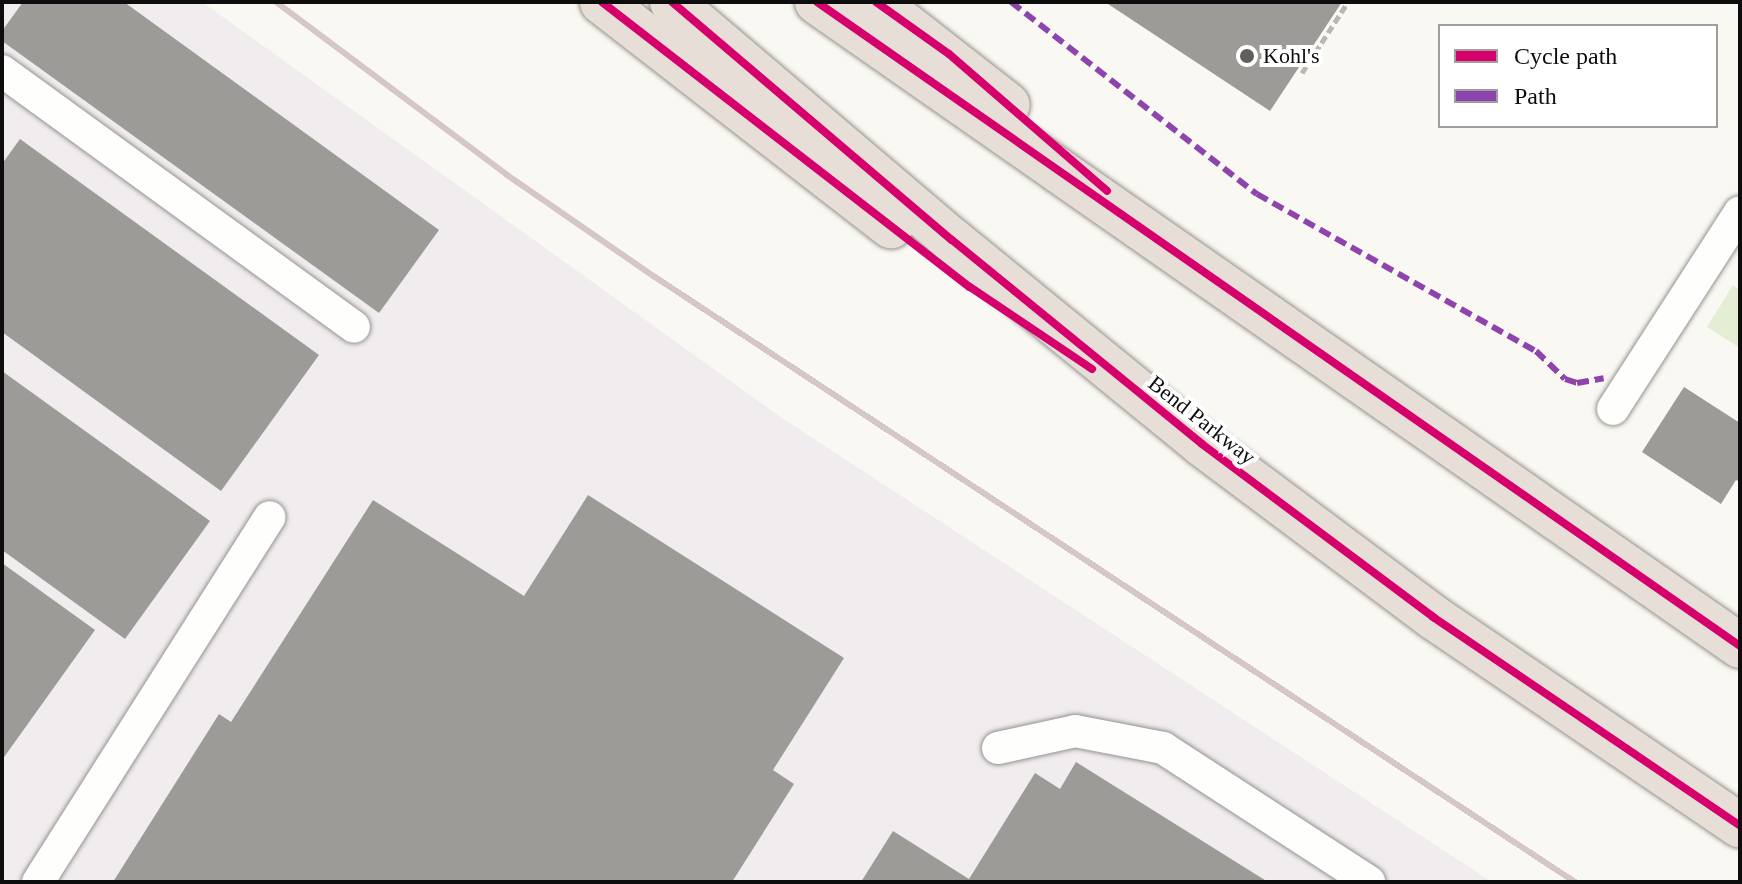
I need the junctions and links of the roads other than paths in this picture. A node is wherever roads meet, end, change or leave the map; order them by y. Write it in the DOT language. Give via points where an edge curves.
graph roads {
  1 [pos="602,2"];
  2 [pos="672,2"];
  3 [pos="817,2"];
  4 [pos="876,2"];
  5 [pos="2,71"];
  6 [pos="1740,212"];
  7 [pos="1192,264"];
  8 [pos="354,327"];
  9 [pos="1613,409"];
  10 [pos="1202,444"];
  11 [pos="270,517"];
  12 [pos="1740,646"];
  13 [pos="998,748"];
  14 [pos="1740,826"];
  15 [pos="38,882"];
  16 [pos="1369,882"];
  1 -- 10 [label="highway" via="970,287"];
  2 -- 10 [label="highway, Bend Parkway"];
  3 -- 7 [label="highway"];
  4 -- 7 [label="highway" via="949,54"];
  5 -- 8 [label="street"];
  6 -- 9 [label="street"];
  7 -- 12 [label="highway"];
  10 -- 14 [label="highway, Bend Parkway" via="1433,617"];
  11 -- 15 [label="street"];
  13 -- 16 [label="street" via="1075,731 1163,748"];
}
